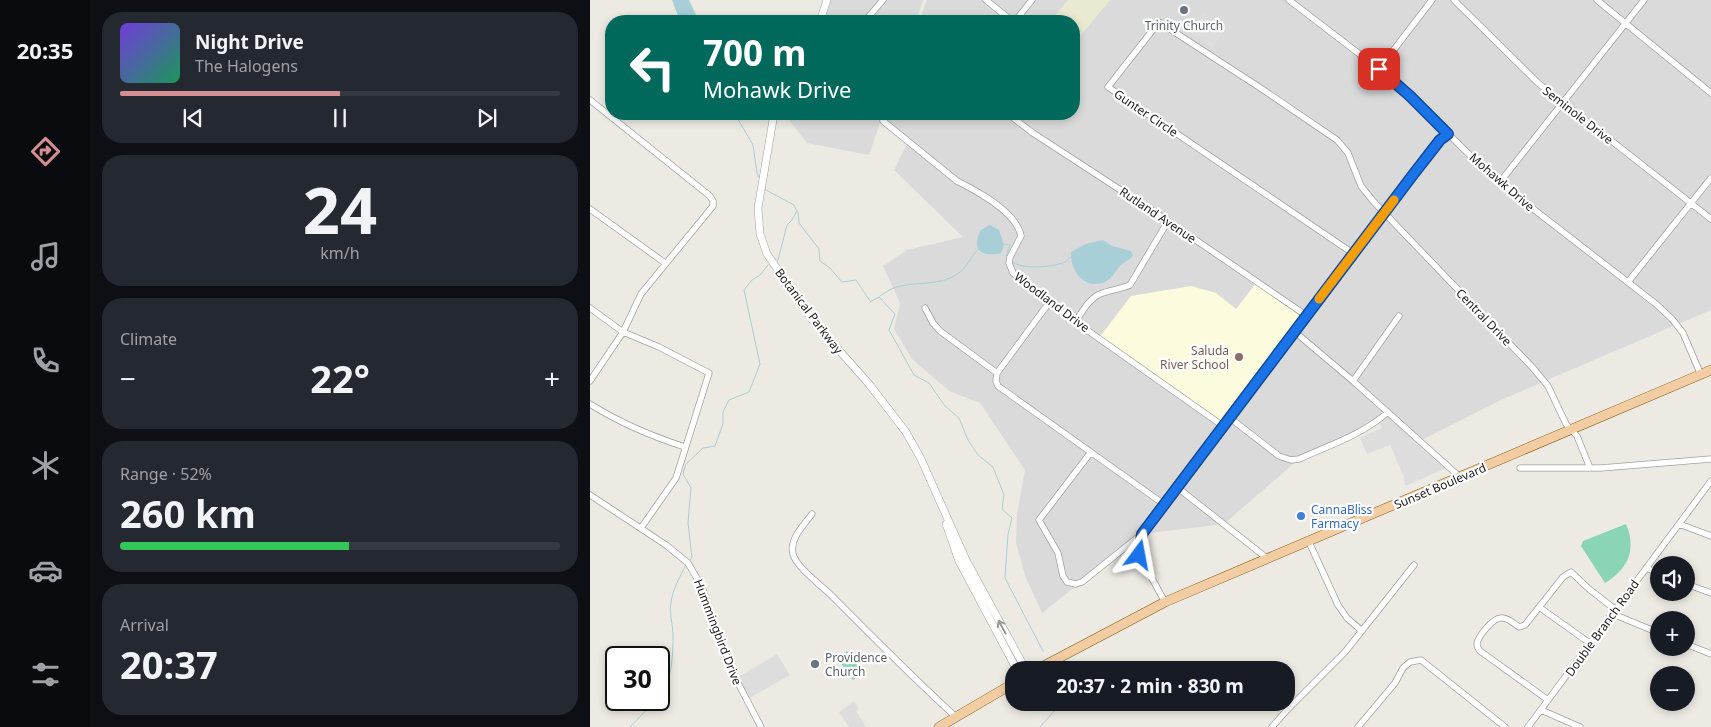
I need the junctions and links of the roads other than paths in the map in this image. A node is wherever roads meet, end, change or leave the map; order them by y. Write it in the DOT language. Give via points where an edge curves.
graph roads {
  1 [pos="827,0"];
  2 [pos="883,0"];
  3 [pos="986,0"];
  4 [pos="1032,0"];
  5 [pos="1288,0"];
  6 [pos="1432,0"];
  7 [pos="1454,0"];
  8 [pos="1597,0"];
  9 [pos="1644,0"];
  10 [pos="822,15"];
  11 [pos="871,15"];
  12 [pos="1006,15"];
  13 [pos="1019,15"];
  14 [pos="1625,24"];
  15 [pos="1379,69"];
  16 [pos="1711,92"];
  17 [pos="590,100"];
  18 [pos="1562,103"];
  19 [pos="605,112"];
  20 [pos="615,120"];
  21 [pos="773,120"];
  22 [pos="883,120"];
  23 [pos="1016,120"];
  24 [pos="1448,134"];
  25 [pos="1711,178"];
  26 [pos="1500,182"];
  27 [pos="1691,203"];
  28 [pos="590,209"];
  29 [pos="1385,212"];
  30 [pos="1711,219"];
  31 [pos="1168,221"];
  32 [pos="1354,254"];
  33 [pos="665,263"];
  34 [pos="1628,282"];
  35 [pos="1050,303"];
  36 [pos="590,308"];
  37 [pos="925,308"];
  38 [pos="1306,316"];
  39 [pos="1399,316"];
  40 [pos="1076,321"];
  41 [pos="623,332"];
  42 [pos="1295,332"];
  43 [pos="1711,370"];
  44 [pos="997,374"];
  45 [pos="1701,375"];
  46 [pos="590,381"];
  47 [pos="1353,381"];
  48 [pos="590,404"];
  49 [pos="1388,412"];
  50 [pos="1230,418"];
  51 [pos="1224,426"];
  52 [pos="1571,430"];
  53 [pos="685,447"];
  54 [pos="1091,452"];
  55 [pos="1711,458"];
  56 [pos="1520,468"];
  57 [pos="1590,468"];
  58 [pos="1461,478"];
  59 [pos="1711,482"];
  60 [pos="1178,488"];
  61 [pos="590,495"];
  62 [pos="1165,505"];
  63 [pos="944,511"];
  64 [pos="812,514"];
  65 [pos="1679,524"];
  66 [pos="641,528"];
  67 [pos="1142,534"];
  68 [pos="1711,536"];
  69 [pos="1309,542"];
  70 [pos="1268,559"];
  71 [pos="1414,565"];
  72 [pos="1646,568"];
  73 [pos="1650,570"];
  74 [pos="1695,587"];
  75 [pos="1711,593"];
  76 [pos="1165,602"];
  77 [pos="1539,607"];
  78 [pos="1614,612"];
  79 [pos="1650,629"];
  80 [pos="1362,632"];
  81 [pos="1591,644"];
  82 [pos="1695,648"];
  83 [pos="1711,654"];
  84 [pos="1012,661"];
  85 [pos="1021,661"];
  86 [pos="1053,661"];
  87 [pos="1005,688"];
  88 [pos="1548,700"];
  89 [pos="1541,710"];
  90 [pos="956,717"];
  91 [pos="760,727"];
  92 [pos="938,727"];
  93 [pos="1272,727"];
  94 [pos="1358,727"];
  95 [pos="1505,727"];
  96 [pos="1528,727"];
  97 [pos="1580,727"];
  1 -- 10 [label="street"];
  2 -- 11 [label="street"];
  3 -- 12 [label="street"];
  4 -- 13 [label="street"];
  5 -- 15 [label="street, Mohawk Drive"];
  6 -- 15 [label="street"];
  7 -- 18 [label="street, Seminole Drive"];
  8 -- 14 [label="street"];
  9 -- 14 [label="street"];
  14 -- 16 [label="street"];
  14 -- 18 [label="street"];
  15 -- 24 [label="street, Mohawk Drive"];
  17 -- 19 [label="street"];
  18 -- 26 [label="street"];
  18 -- 27 [label="street, Seminole Drive"];
  20 -- 33 [label="street" via="714,201"];
  21 -- 63 [label="street, Botanical Parkway" via="758,208 760,234 765,248 822,332 869,384 906,432 922,459"];
  22 -- 35 [label="street, Woodland Drive" via="957,181 996,204 1014,221 1021,236 1010,257 1010,269"];
  23 -- 31 [label="street, Rutland Avenue"];
  24 -- 26 [label="street, Mohawk Drive"];
  24 -- 29 [label="street"];
  25 -- 27 [label="street"];
  26 -- 34 [label="street, Mohawk Drive"];
  27 -- 30 [label="street, Seminole Drive"];
  27 -- 34 [label="street"];
  28 -- 33 [label="street"];
  29 -- 32 [label="street"];
  29 -- 32 [label="street, Gunter Circle" via="1361,186 1348,153 1337,140 1159,22 1108,88"];
  29 -- 52 [label="street, Central Drive" via="1533,368 1548,386"];
  31 -- 38 [label="street, Rutland Avenue"];
  31 -- 40 [label="street" via="1130,285 1100,294"];
  32 -- 38 [label="street"];
  33 -- 41 [label="street" via="641,294"];
  34 -- 45 [label="street, Mohawk Drive" via="1678,326"];
  35 -- 40 [label="street, Woodland Drive"];
  35 -- 44 [label="street"];
  36 -- 41 [label="street"];
  37 -- 44 [label="street" via="940,331"];
  38 -- 42 [label="street"];
  39 -- 47 [label="street"];
  40 -- 51 [label="street, Woodland Drive"];
  41 -- 46 [label="street"];
  41 -- 53 [label="street" via="709,373"];
  42 -- 47 [label="street"];
  42 -- 50 [label="street"];
  43 -- 45 [label="main road, Sunset Boulevard"];
  44 -- 54 [label="street" via="998,386"];
  45 -- 52 [label="main road, Sunset Boulevard"];
  47 -- 49 [label="street"];
  48 -- 53 [label="street" via="625,424"];
  49 -- 50 [label="street" via="1365,430 1291,460 1279,456"];
  49 -- 58 [label="street"];
  50 -- 51 [label="street"];
  51 -- 60 [label="street"];
  52 -- 57 [label="street, Central Drive" via="1577,436"];
  52 -- 58 [label="main road, Sunset Boulevard"];
  53 -- 66 [label="street" via="676,478"];
  54 -- 62 [label="street"];
  54 -- 67 [label="street" via="1039,520 1058,552 1063,576 1071,584 1082,582"];
  55 -- 57 [label="street"];
  56 -- 57 [label="street"];
  58 -- 69 [label="main road, Sunset Boulevard"];
  59 -- 65 [label="street, Double Branch Road"];
  60 -- 62 [label="street"];
  60 -- 70 [label="street"];
  61 -- 66 [label="street, Hummingbird Drive"];
  62 -- 67 [label="street"];
  63 -- 84 [label="street, Botanical Parkway" via="959,560"];
  85 -- 63 [label="street, Botanical Parkway, one-way" via="966,560"];
  64 -- 90 [label="street" via="793,542 796,562"];
  65 -- 68 [label="street"];
  65 -- 72 [label="street, Double Branch Road"];
  66 -- 91 [label="street, Hummingbird Drive" via="682,557 695,574 738,684"];
  67 -- 76 [label="street" via="1139,555"];
  69 -- 70 [label="main road, Sunset Boulevard"];
  69 -- 80 [label="street" via="1338,605"];
  70 -- 76 [label="main road, Sunset Boulevard"];
  71 -- 80 [label="street"];
  72 -- 73 [label="street"];
  72 -- 78 [label="street, Double Branch Road"];
  74 -- 75 [label="street"];
  76 -- 86 [label="main road, Sunset Boulevard"];
  77 -- 78 [label="street" via="1563,577 1571,572"];
  77 -- 81 [label="street"];
  77 -- 88 [label="street" via="1519,627 1506,618 1497,619 1477,642 1480,651"];
  78 -- 79 [label="street"];
  78 -- 81 [label="street, Double Branch Road"];
  80 -- 93 [label="street"];
  81 -- 88 [label="street, Double Branch Road"];
  82 -- 83 [label="street"];
  87 -- 90 [label="main road"];
  88 -- 89 [label="street, Double Branch Road"];
  89 -- 96 [label="street, Double Branch Road"];
  89 -- 97 [label="street"];
  90 -- 92 [label="main road"];
  94 -- 95 [label="street" via="1395,683 1403,668 1410,662 1421,660"];
}
